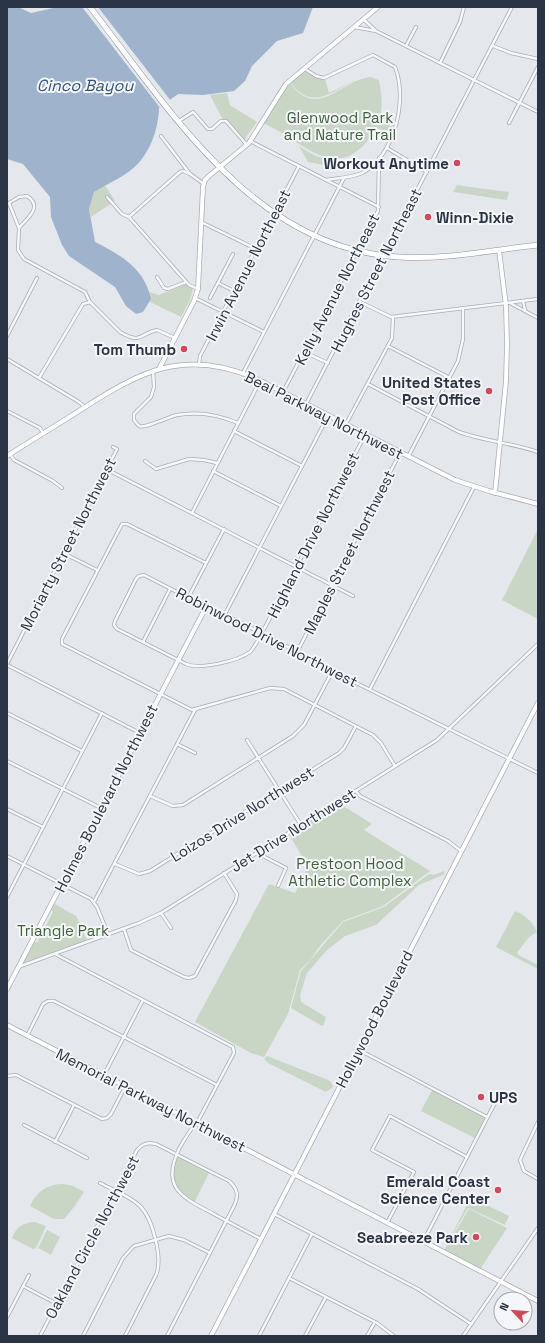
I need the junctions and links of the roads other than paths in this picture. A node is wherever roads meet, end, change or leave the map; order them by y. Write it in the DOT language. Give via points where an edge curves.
graph roads {
  1 [pos="90,7"];
  2 [pos="378,7"];
  3 [pos="464,7"];
  4 [pos="512,7"];
  5 [pos="363,19"];
  6 [pos="354,27"];
  7 [pos="416,27"];
  8 [pos="376,31"];
  9 [pos="406,46"];
  10 [pos="493,46"];
  11 [pos="538,59"];
  12 [pos="440,63"];
  13 [pos="538,67"];
  14 [pos="304,69"];
  15 [pos="475,80"];
  16 [pos="519,103"];
  17 [pos="538,112"];
  18 [pos="179,121"];
  19 [pos="509,123"];
  20 [pos="161,136"];
  21 [pos="250,141"];
  22 [pos="247,146"];
  23 [pos="387,148"];
  24 [pos="379,158"];
  25 [pos="219,166"];
  26 [pos="299,166"];
  27 [pos="427,172"];
  28 [pos="190,174"];
  29 [pos="344,177"];
  30 [pos="326,180"];
  31 [pos="204,184"];
  32 [pos="339,187"];
  33 [pos="107,197"];
  34 [pos="379,207"];
  35 [pos="274,213"];
  36 [pos="129,217"];
  37 [pos="201,222"];
  38 [pos="19,228"];
  39 [pos="313,235"];
  40 [pos="538,245"];
  41 [pos="256,249"];
  42 [pos="499,250"];
  43 [pos="357,251"];
  44 [pos="233,254"];
  45 [pos="384,256"];
  46 [pos="158,277"];
  47 [pos="37,278"];
  48 [pos="184,283"];
  49 [pos="218,283"];
  50 [pos="198,289"];
  51 [pos="234,291"];
  52 [pos="195,298"];
  53 [pos="210,298"];
  54 [pos="538,299"];
  55 [pos="523,301"];
  56 [pos="90,302"];
  57 [pos="360,302"];
  58 [pos="508,303"];
  59 [pos="463,308"];
  60 [pos="525,311"];
  61 [pos="223,312"];
  62 [pos="393,317"];
  63 [pos="538,318"];
  64 [pos="264,332"];
  65 [pos="7,336"];
  66 [pos="175,338"];
  67 [pos="388,346"];
  68 [pos="304,352"];
  69 [pos="7,359"];
  70 [pos="328,363"];
  71 [pos="199,365"];
  72 [pos="159,369"];
  73 [pos="153,370"];
  74 [pos="243,373"];
  75 [pos="39,378"];
  76 [pos="450,378"];
  77 [pos="260,381"];
  78 [pos="368,384"];
  79 [pos="284,392"];
  80 [pos="306,404"];
  81 [pos="85,407"];
  82 [pos="7,411"];
  83 [pos="328,416"];
  84 [pos="429,417"];
  85 [pos="238,423"];
  86 [pos="345,425"];
  87 [pos="234,431"];
  88 [pos="43,433"];
  89 [pos="365,435"];
  90 [pos="500,442"];
  91 [pos="113,447"];
  92 [pos="538,452"];
  93 [pos="400,453"];
  94 [pos="9,455"];
  95 [pos="408,457"];
  96 [pos="145,461"];
  97 [pos="218,463"];
  98 [pos="302,466"];
  99 [pos="106,469"];
  100 [pos="213,471"];
  101 [pos="474,487"];
  102 [pos="62,488"];
  103 [pos="495,493"];
  104 [pos="538,504"];
  105 [pos="281,506"];
  106 [pos="192,513"];
  107 [pos="224,529"];
  108 [pos="260,547"];
  109 [pos="63,553"];
  110 [pos="206,563"];
  111 [pos="297,566"];
  112 [pos="97,570"];
  113 [pos="332,585"];
  114 [pos="170,589"];
  115 [pos="353,596"];
  116 [pos="188,598"];
  117 [pos="206,607"];
  118 [pos="225,614"];
  119 [pos="262,633"];
  120 [pos="143,642"];
  121 [pos="538,644"];
  122 [pos="297,652"];
  123 [pos="178,660"];
  124 [pos="7,665"];
  125 [pos="333,670"];
  126 [pos="370,689"];
  127 [pos="160,695"];
  128 [pos="538,703"];
  129 [pos="315,705"];
  130 [pos="195,709"];
  131 [pos="7,713"];
  132 [pos="102,713"];
  133 [pos="356,726"];
  134 [pos="450,728"];
  135 [pos="140,733"];
  136 [pos="247,740"];
  137 [pos="177,744"];
  138 [pos="82,751"];
  139 [pos="194,753"];
  140 [pos="259,758"];
  141 [pos="509,758"];
  142 [pos="7,761"];
  143 [pos="395,766"];
  144 [pos="538,773"];
  145 [pos="63,789"];
  146 [pos="279,791"];
  147 [pos="356,791"];
  148 [pos="150,796"];
  149 [pos="7,808"];
  150 [pos="101,808"];
  151 [pos="301,825"];
  152 [pos="44,827"];
  153 [pos="461,851"];
  154 [pos="257,853"];
  155 [pos="7,856"];
  156 [pos="115,864"];
  157 [pos="24,865"];
  158 [pos="224,873"];
  159 [pos="62,884"];
  160 [pos="278,886"];
  161 [pos="7,897"];
  162 [pos="94,902"];
  163 [pos="161,912"];
  164 [pos="171,928"];
  165 [pos="124,929"];
  166 [pos="108,934"];
  167 [pos="54,954"];
  168 [pos="18,967"];
  169 [pos="7,989"];
  170 [pos="143,1000"];
  171 [pos="7,1025"];
  172 [pos="27,1036"];
  173 [pos="124,1036"];
  174 [pos="358,1050"];
  175 [pos="104,1075"];
  176 [pos="7,1076"];
  177 [pos="217,1085"];
  178 [pos="125,1087"];
  179 [pos="499,1095"];
  180 [pos="74,1105"];
  181 [pos="488,1117"];
  182 [pos="538,1122"];
  183 [pos="196,1124"];
  184 [pos="24,1125"];
  185 [pos="56,1142"];
  186 [pos="177,1154"];
  187 [pos="467,1157"];
  188 [pos="87,1158"];
  189 [pos="294,1174"];
  190 [pos="538,1179"];
  191 [pos="100,1183"];
  192 [pos="116,1191"];
  193 [pos="274,1214"];
  194 [pos="227,1221"];
  195 [pos="387,1223"];
  196 [pos="538,1228"];
  197 [pos="312,1234"];
  198 [pos="154,1238"];
  199 [pos="261,1239"];
  200 [pos="423,1242"];
  201 [pos="210,1253"];
  202 [pos="29,1275"];
  203 [pos="289,1278"];
  204 [pos="499,1282"];
  205 [pos="23,1286"];
  206 [pos="326,1297"];
  207 [pos="538,1302"];
  208 [pos="57,1304"];
  209 [pos="7,1317"];
  210 [pos="374,1322"];
  211 [pos="471,1324"];
  212 [pos="40,1336"];
  213 [pos="83,1336"];
  214 [pos="125,1336"];
  215 [pos="167,1336"];
  216 [pos="210,1336"];
  217 [pos="259,1336"];
  218 [pos="305,1336"];
  219 [pos="367,1336"];
  220 [pos="394,1336"];
  221 [pos="463,1336"];
  1 -- 18 [label="highway"];
  2 -- 5 [label="street"];
  3 -- 12 [label="street" via="460,22"];
  4 -- 10 [label="street, Hughes Street Northeast"];
  5 -- 6 [label="street"];
  5 -- 8 [label="street"];
  6 -- 8 [label="street"];
  6 -- 14 [label="street"];
  7 -- 9 [label="street"];
  8 -- 9 [label="street"];
  9 -- 12 [label="street"];
  10 -- 11 [label="street"];
  10 -- 15 [label="street, Hughes Street Northeast"];
  12 -- 15 [label="street"];
  13 -- 16 [label="street"];
  14 -- 21 [label="street" via="280,90"];
  14 -- 23 [label="street" via="324,78 372,55 394,66 401,107"];
  15 -- 16 [label="street"];
  15 -- 27 [label="street, Hughes Street Northeast"];
  16 -- 17 [label="street"];
  16 -- 19 [label="street"];
  18 -- 22 [label="street" via="193,112 208,129 212,129 221,121 226,121"];
  18 -- 25 [label="highway" via="197,145"];
  20 -- 28 [label="street"];
  21 -- 22 [label="street"];
  21 -- 26 [label="street"];
  22 -- 25 [label="street"];
  23 -- 24 [label="street"];
  23 -- 27 [label="street"];
  24 -- 29 [label="street" via="362,173"];
  24 -- 34 [label="street, Kelly Avenue Northeast"];
  25 -- 31 [label="street"];
  25 -- 35 [label="highway"];
  26 -- 30 [label="street"];
  26 -- 35 [label="street, Irwin Avenue Northeast"];
  27 -- 45 [label="street, Hughes Street Northeast"];
  28 -- 31 [label="street"];
  28 -- 36 [label="street" via="180,172"];
  29 -- 30 [label="street"];
  29 -- 32 [label="street"];
  30 -- 32 [label="street"];
  31 -- 37 [label="street"];
  32 -- 34 [label="street"];
  32 -- 39 [label="street"];
  33 -- 36 [label="street"];
  34 -- 43 [label="street, Kelly Avenue Northeast"];
  35 -- 39 [label="highway"];
  35 -- 41 [label="street, Irwin Avenue Northeast"];
  36 -- 48 [label="street"];
  37 -- 41 [label="street"];
  37 -- 50 [label="street"];
  38 -- 38 [label="street" via="33,212 32,201 27,196 18,197 9,203"];
  38 -- 56 [label="street" via="18,250 24,259 85,292"];
  39 -- 43 [label="highway"];
  39 -- 64 [label="street"];
  40 -- 42 [label="highway"];
  41 -- 51 [label="street, Irwin Avenue Northeast"];
  42 -- 45 [label="highway" via="430,257"];
  42 -- 58 [label="street"];
  43 -- 45 [label="highway"];
  43 -- 68 [label="street, Kelly Avenue Northeast"];
  44 -- 49 [label="street"];
  45 -- 57 [label="street, Hughes Street Northeast"];
  46 -- 48 [label="street" via="166,289"];
  47 -- 65 [label="street"];
  48 -- 50 [label="street"];
  49 -- 51 [label="street"];
  49 -- 53 [label="street"];
  50 -- 52 [label="street"];
  51 -- 61 [label="street, Irwin Avenue Northeast"];
  52 -- 61 [label="street"];
  52 -- 66 [label="street"];
  54 -- 55 [label="street"];
  55 -- 58 [label="street"];
  55 -- 60 [label="street"];
  56 -- 66 [label="street" via="126,336 140,338 157,330"];
  56 -- 75 [label="street" via="83,304"];
  57 -- 62 [label="street"];
  57 -- 70 [label="street, Hughes Street Northeast"];
  58 -- 59 [label="street"];
  58 -- 60 [label="street"];
  58 -- 90 [label="street" via="507,364"];
  59 -- 62 [label="street"];
  59 -- 76 [label="street" via="462,346"];
  60 -- 63 [label="street"];
  61 -- 64 [label="street"];
  61 -- 71 [label="street, Irwin Avenue Northeast" via="200,356"];
  62 -- 67 [label="street" via="393,333"];
  64 -- 74 [label="street"];
  66 -- 72 [label="street"];
  67 -- 76 [label="street"];
  67 -- 78 [label="street"];
  68 -- 70 [label="street"];
  68 -- 79 [label="street, Kelly Avenue Northeast"];
  69 -- 75 [label="street"];
  70 -- 80 [label="street, Hughes Street Northeast"];
  71 -- 72 [label="street, Beal Parkway Northwest"];
  71 -- 74 [label="street, Beal Parkway Northwest"];
  72 -- 73 [label="street, Beal Parkway Northwest"];
  73 -- 81 [label="street, Beal Parkway Northwest" via="126,382"];
  73 -- 85 [label="street" via="151,397 134,414 134,420 140,427 172,416 195,413"];
  74 -- 77 [label="street, Beal Parkway Northwest"];
  75 -- 81 [label="street"];
  76 -- 84 [label="street"];
  77 -- 79 [label="street, Beal Parkway Northwest"];
  77 -- 85 [label="street"];
  78 -- 84 [label="street"];
  78 -- 86 [label="street"];
  79 -- 80 [label="street, Beal Parkway Northwest"];
  80 -- 83 [label="street, Beal Parkway Northwest"];
  81 -- 88 [label="street, Beal Parkway Northwest"];
  82 -- 88 [label="street" via="40,428"];
  83 -- 86 [label="street, Beal Parkway Northwest"];
  83 -- 98 [label="street"];
  84 -- 90 [label="street" via="467,435"];
  84 -- 95 [label="street"];
  85 -- 87 [label="street"];
  86 -- 89 [label="street, Beal Parkway Northwest"];
  87 -- 97 [label="street"];
  87 -- 98 [label="street"];
  88 -- 94 [label="street, Beal Parkway Northwest"];
  89 -- 93 [label="street, Beal Parkway Northwest"];
  89 -- 111 [label="street, Highland Drive Northwest"];
  90 -- 92 [label="street"];
  90 -- 103 [label="street"];
  91 -- 99 [label="street, Moriarty Street Northwest" via="116,449"];
  93 -- 95 [label="street, Beal Parkway Northwest"];
  93 -- 113 [label="street, Maples Street Northwest"];
  94 -- 102 [label="street" via="54,480"];
  95 -- 101 [label="street, Beal Parkway Northwest"];
  96 -- 97 [label="street" via="156,469 189,459"];
  97 -- 100 [label="street"];
  98 -- 105 [label="street"];
  99 -- 106 [label="street"];
  99 -- 109 [label="street, Moriarty Street Northwest"];
  100 -- 105 [label="street"];
  100 -- 106 [label="street"];
  101 -- 103 [label="street, Beal Parkway Northwest"];
  101 -- 126 [label="street"];
  103 -- 104 [label="street, Beal Parkway Northwest"];
  105 -- 108 [label="street"];
  106 -- 107 [label="street"];
  107 -- 108 [label="street"];
  107 -- 110 [label="street"];
  108 -- 111 [label="street"];
  108 -- 118 [label="street"];
  109 -- 112 [label="street"];
  109 -- 124 [label="street, Moriarty Street Northwest"];
  110 -- 112 [label="street" via="125,524 120,527"];
  110 -- 116 [label="street"];
  111 -- 113 [label="street"];
  111 -- 119 [label="street, Highland Drive Northwest"];
  112 -- 127 [label="street" via="62,639 62,644"];
  113 -- 115 [label="street"];
  113 -- 122 [label="street, Maples Street Northwest"];
  114 -- 116 [label="street, Robinwood Drive Northwest"];
  114 -- 120 [label="street"];
  114 -- 120 [label="street, Robinwood Drive Northwest" via="141,575 132,586 114,625"];
  116 -- 117 [label="street, Robinwood Drive Northwest"];
  117 -- 118 [label="street, Robinwood Drive Northwest"];
  117 -- 123 [label="street, Holmes Boulevard Northwest"];
  118 -- 119 [label="street, Robinwood Drive Northwest"];
  119 -- 122 [label="street, Robinwood Drive Northwest"];
  119 -- 123 [label="street, Highland Drive Northwest" via="252,650 242,656 198,667"];
  120 -- 123 [label="street, Robinwood Drive Northwest"];
  121 -- 134 [label="street, Jet Drive Northwest"];
  122 -- 125 [label="street, Robinwood Drive Northwest"];
  123 -- 127 [label="street, Holmes Boulevard Northwest"];
  124 -- 132 [label="street"];
  125 -- 126 [label="street, Robinwood Drive Northwest"];
  125 -- 129 [label="street"];
  126 -- 134 [label="street, Robinwood Drive Northwest"];
  127 -- 130 [label="street" via="183,707"];
  127 -- 135 [label="street, Holmes Boulevard Northwest"];
  128 -- 141 [label="street, Hollywood Boulevard"];
  129 -- 130 [label="street" via="284,689 273,688"];
  129 -- 133 [label="street"];
  129 -- 140 [label="street" via="296,734"];
  130 -- 137 [label="street"];
  131 -- 138 [label="street"];
  132 -- 135 [label="street"];
  132 -- 138 [label="street"];
  133 -- 143 [label="street" via="376,737"];
  133 -- 146 [label="street, Loizos Drive Northwest" via="339,753"];
  134 -- 141 [label="street, Robinwood Drive Northwest"];
  134 -- 143 [label="street, Jet Drive Northwest"];
  135 -- 150 [label="street, Holmes Boulevard Northwest"];
  136 -- 140 [label="street"];
  137 -- 139 [label="street"];
  137 -- 148 [label="street"];
  138 -- 145 [label="street"];
  140 -- 146 [label="street"];
  140 -- 148 [label="street" via="183,805 173,806"];
  141 -- 144 [label="street, Robinwood Drive Northwest"];
  141 -- 153 [label="street, Hollywood Boulevard"];
  142 -- 145 [label="street"];
  143 -- 147 [label="street, Jet Drive Northwest"];
  145 -- 150 [label="street"];
  145 -- 152 [label="street"];
  146 -- 151 [label="street"];
  146 -- 156 [label="street, Loizos Drive Northwest" via="150,871 133,873"];
  147 -- 151 [label="street, Jet Drive Northwest"];
  147 -- 153 [label="street" via="360,796 448,841"];
  148 -- 156 [label="street"];
  149 -- 152 [label="street"];
  150 -- 159 [label="street, Holmes Boulevard Northwest"];
  151 -- 154 [label="street, Jet Drive Northwest"];
  152 -- 157 [label="street"];
  153 -- 174 [label="street, Hollywood Boulevard"];
  154 -- 158 [label="street, Jet Drive Northwest"];
  154 -- 160 [label="street" via="286,868"];
  155 -- 157 [label="street"];
  156 -- 162 [label="street"];
  157 -- 159 [label="street"];
  157 -- 161 [label="street"];
  158 -- 163 [label="street, Jet Drive Northwest"];
  158 -- 165 [label="street" via="235,891 236,900 195,976 184,977 132,950"];
  159 -- 162 [label="street"];
  159 -- 168 [label="street, Holmes Boulevard Northwest"];
  162 -- 166 [label="street"];
  163 -- 164 [label="street"];
  163 -- 165 [label="street, Jet Drive Northwest"];
  165 -- 166 [label="street, Jet Drive Northwest"];
  166 -- 167 [label="street, Jet Drive Northwest"];
  167 -- 168 [label="street, Jet Drive Northwest"];
  167 -- 170 [label="street"];
  168 -- 169 [label="street, Holmes Boulevard Northwest"];
  170 -- 173 [label="street"];
  170 -- 177 [label="street" via="233,1048 234,1053"];
  171 -- 172 [label="street, Memorial Parkway Northwest"];
  172 -- 173 [label="street" via="43,1004 50,1000"];
  172 -- 175 [label="street, Memorial Parkway Northwest"];
  173 -- 175 [label="street"];
  173 -- 177 [label="street"];
  174 -- 181 [label="street"];
  174 -- 189 [label="street, Hollywood Boulevard"];
  175 -- 178 [label="street, Memorial Parkway Northwest"];
  176 -- 180 [label="street" via="16,1075"];
  177 -- 183 [label="street"];
  178 -- 180 [label="street" via="107,1118 99,1118"];
  178 -- 183 [label="street, Memorial Parkway Northwest"];
  179 -- 181 [label="street"];
  180 -- 185 [label="street"];
  181 -- 187 [label="street"];
  182 -- 190 [label="street" via="520,1160 524,1171"];
  183 -- 186 [label="street" via="189,1131"];
  183 -- 189 [label="street, Memorial Parkway Northwest"];
  184 -- 185 [label="street"];
  185 -- 188 [label="street"];
  186 -- 192 [label="street, Oakland Circle Northwest" via="154,1143 149,1142 140,1146"];
  186 -- 194 [label="street" via="173,1162 172,1175 179,1193 188,1201"];
  186 -- 194 [label="street, Oakland Circle Northwest" via="234,1186 237,1199"];
  187 -- 195 [label="street" via="390,1116 372,1150 414,1172"];
  187 -- 200 [label="street"];
  189 -- 193 [label="street, Hollywood Boulevard"];
  189 -- 195 [label="street, Memorial Parkway Northwest"];
  191 -- 192 [label="street"];
  192 -- 198 [label="street" via="133,1200 143,1210"];
  192 -- 208 [label="street, Oakland Circle Northwest"];
  193 -- 197 [label="street"];
  193 -- 199 [label="street, Hollywood Boulevard"];
  194 -- 199 [label="street"];
  194 -- 201 [label="street, Oakland Circle Northwest"];
  195 -- 200 [label="street, Memorial Parkway Northwest"];
  196 -- 204 [label="street"];
  197 -- 203 [label="street"];
  197 -- 211 [label="street" via="418,1289"];
  198 -- 201 [label="street" via="177,1237"];
  198 -- 213 [label="street" via="134,1246 125,1255"];
  198 -- 214 [label="street" via="159,1257 158,1270"];
  199 -- 216 [label="street, Hollywood Boulevard"];
  200 -- 204 [label="street, Memorial Parkway Northwest"];
  201 -- 215 [label="street, Oakland Circle Northwest"];
  202 -- 205 [label="street"];
  203 -- 206 [label="street"];
  203 -- 217 [label="street"];
  204 -- 207 [label="street, Memorial Parkway Northwest"];
  204 -- 211 [label="street"];
  205 -- 208 [label="street"];
  205 -- 209 [label="street"];
  206 -- 210 [label="street"];
  206 -- 218 [label="street"];
  208 -- 212 [label="street, Oakland Circle Northwest"];
  210 -- 219 [label="street"];
  210 -- 220 [label="street"];
  211 -- 221 [label="street"];
}
